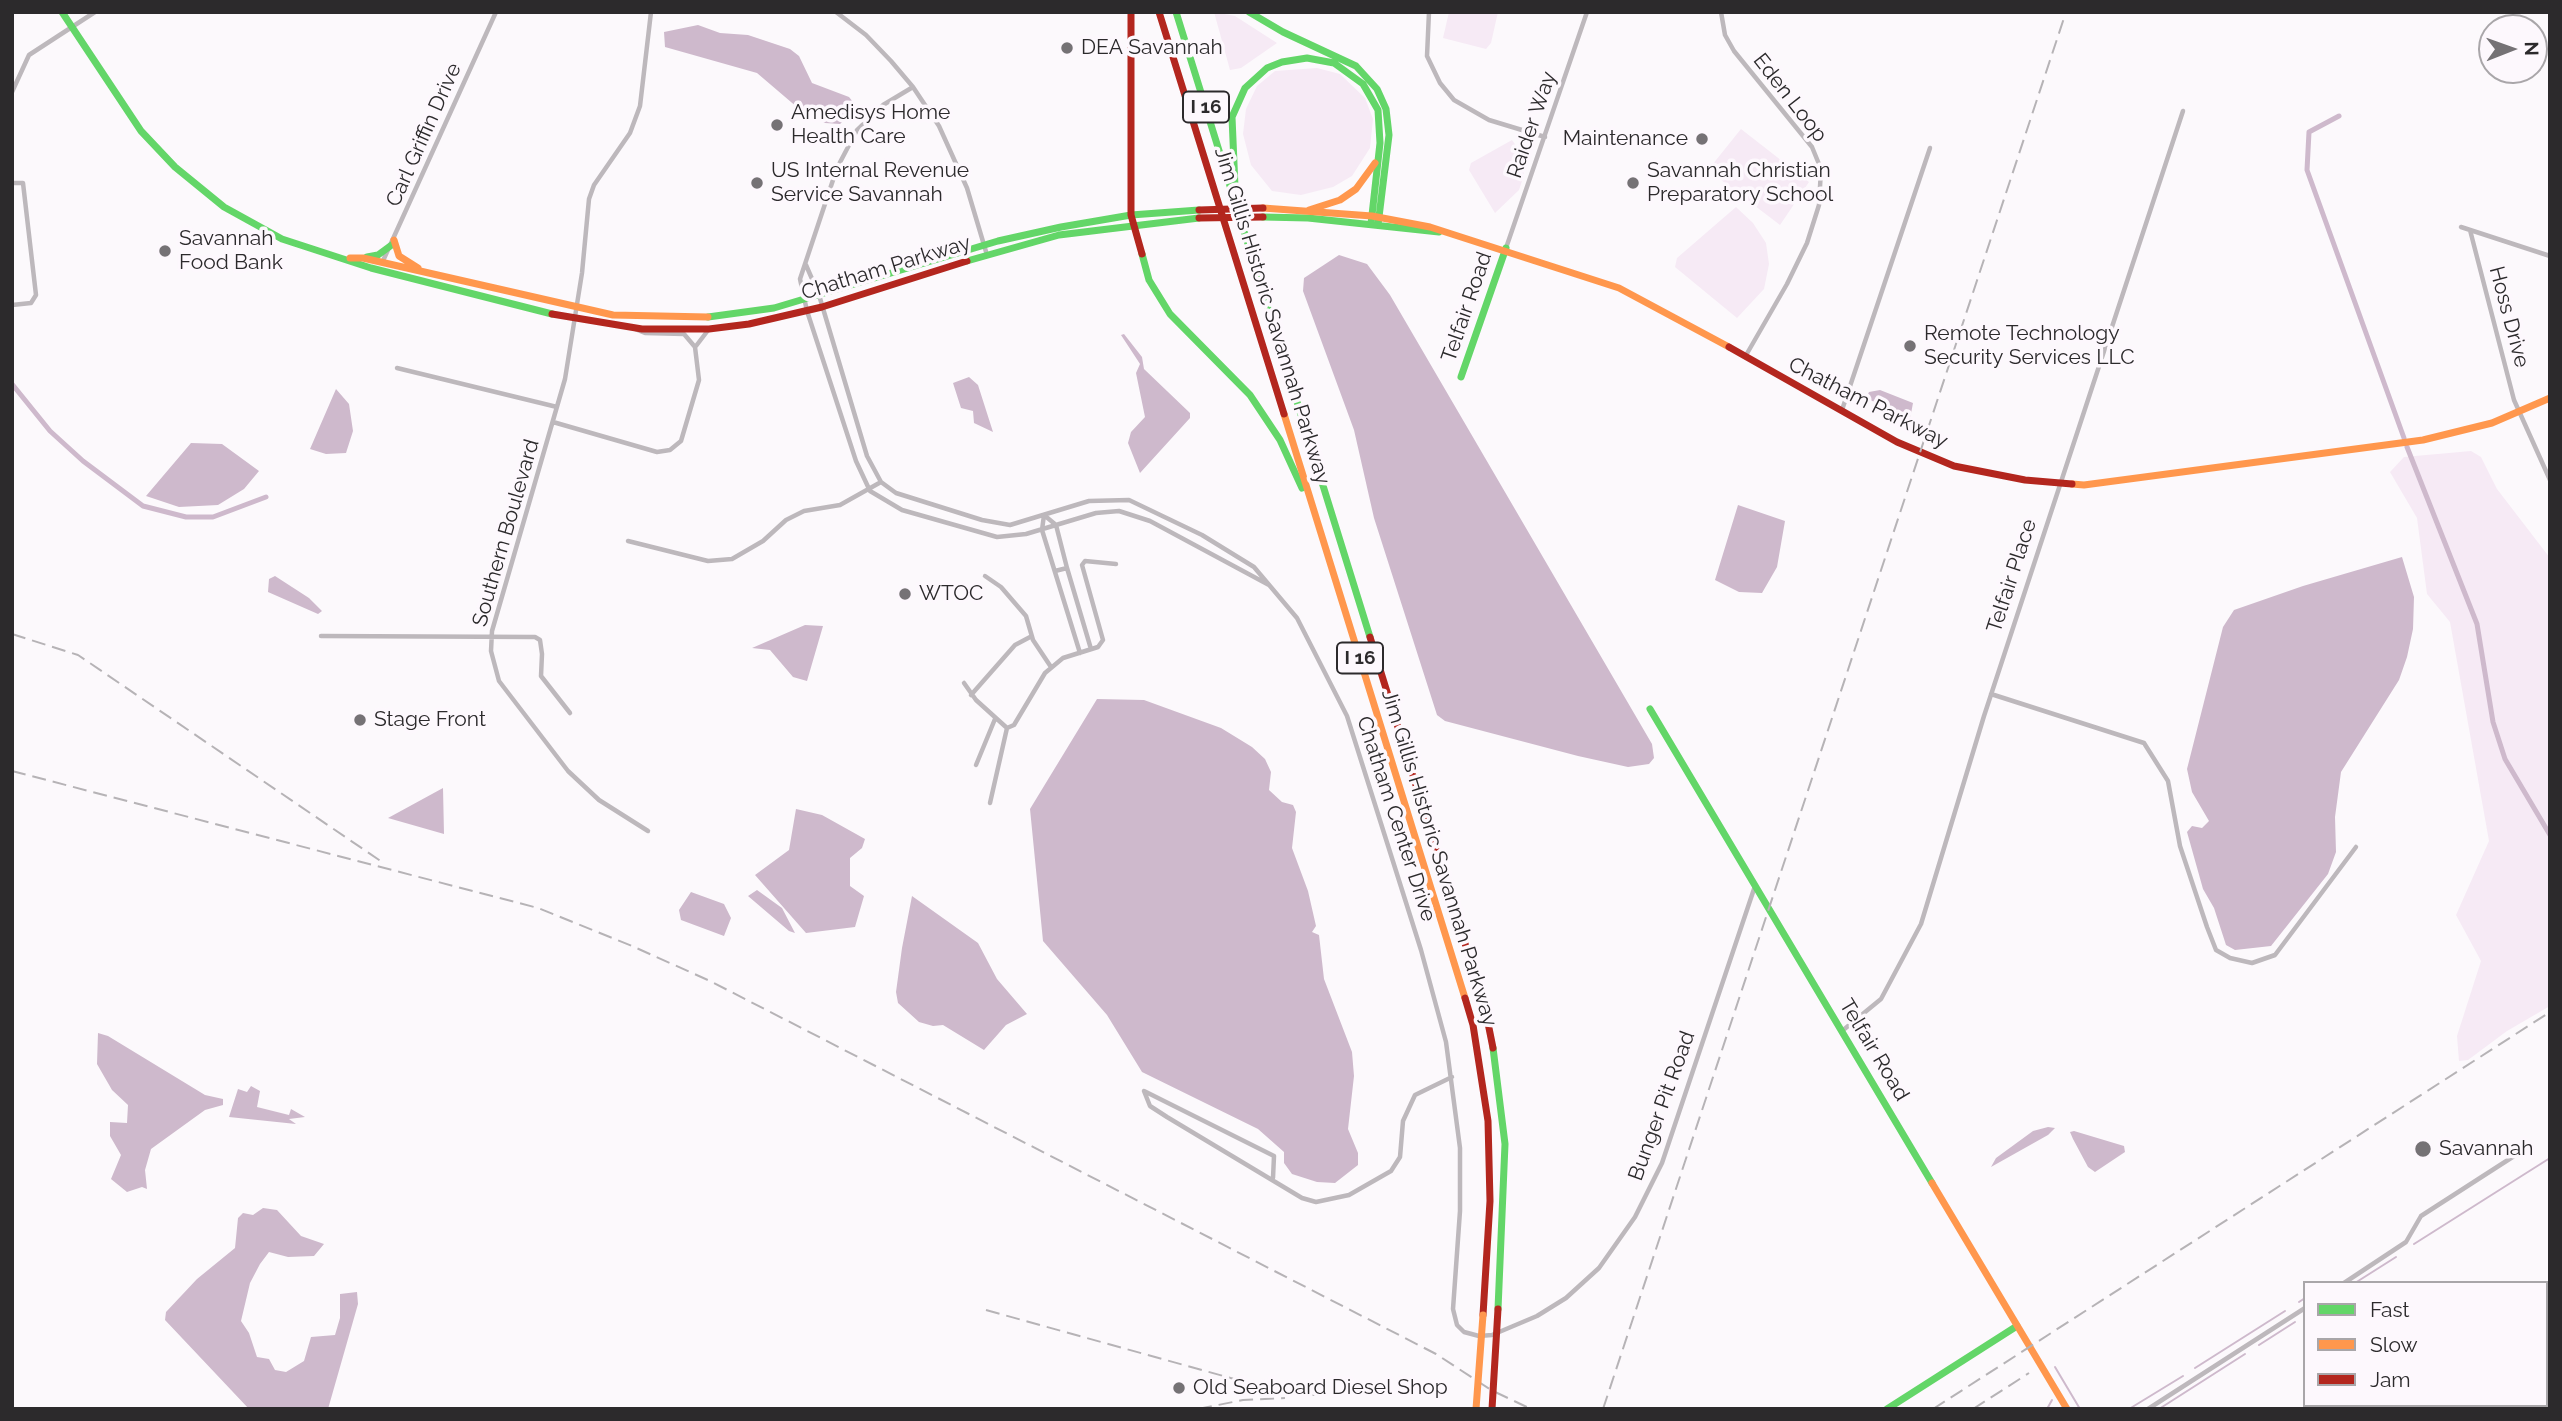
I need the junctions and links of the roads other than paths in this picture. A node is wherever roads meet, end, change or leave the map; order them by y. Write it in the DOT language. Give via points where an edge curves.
graph roads {
  1 [pos="62,12"];
  2 [pos="95,12"];
  3 [pos="496,12"];
  4 [pos="652,12"];
  5 [pos="836,12"];
  6 [pos="1131,12"];
  7 [pos="1159,12"];
  8 [pos="1176,12"];
  9 [pos="1249,12"];
  10 [pos="1429,12"];
  11 [pos="1587,12"];
  12 [pos="1721,12"];
  13 [pos="73,29"];
  14 [pos="913,86"];
  15 [pos="12,92"];
  16 [pos="2183,111"];
  17 [pos="1545,137"];
  18 [pos="1380,143"];
  19 [pos="1930,148"];
  20 [pos="12,183"];
  21 [pos="1235,201"];
  22 [pos="1309,210"];
  23 [pos="1263,212"];
  24 [pos="1132,219"];
  25 [pos="1375,221"];
  26 [pos="2461,227"];
  27 [pos="2470,230"];
  28 [pos="394,242"];
  29 [pos="983,245"];
  30 [pos="1506,248"];
  31 [pos="987,255"];
  32 [pos="2550,256"];
  33 [pos="346,258"];
  34 [pos="363,258"];
  35 [pos="806,265"];
  36 [pos="381,266"];
  37 [pos="430,273"];
  38 [pos="819,295"];
  39 [pos="805,299"];
  40 [pos="12,305"];
  41 [pos="822,307"];
  42 [pos="576,309"];
  43 [pos="807,311"];
  44 [pos="574,320"];
  45 [pos="634,328"];
  46 [pos="709,329"];
  47 [pos="695,347"];
  48 [pos="1744,357"];
  49 [pos="397,368"];
  50 [pos="1461,377"];
  51 [pos="2550,398"];
  52 [pos="557,407"];
  53 [pos="1842,411"];
  54 [pos="2519,412"];
  55 [pos="553,422"];
  56 [pos="2550,480"];
  57 [pos="881,482"];
  58 [pos="2058,485"];
  59 [pos="870,491"];
  60 [pos="1044,515"];
  61 [pos="1056,525"];
  62 [pos="1319,529"];
  63 [pos="1042,530"];
  64 [pos="628,541"];
  65 [pos="1116,564"];
  66 [pos="1067,568"];
  67 [pos="1055,571"];
  68 [pos="985,576"];
  69 [pos="1273,587"];
  70 [pos="492,635"];
  71 [pos="1032,635"];
  72 [pos="321,636"];
  73 [pos="1091,649"];
  74 [pos="1080,653"];
  75 [pos="1051,667"];
  76 [pos="964,683"];
  77 [pos="1991,694"];
  78 [pos="971,695"];
  79 [pos="1650,709"];
  80 [pos="570,713"];
  81 [pos="995,719"];
  82 [pos="1007,728"];
  83 [pos="976,765"];
  84 [pos="990,803"];
  85 [pos="648,831"];
  86 [pos="2356,847"];
  87 [pos="1755,886"];
  88 [pos="1842,1031"];
  89 [pos="1452,1077"];
  90 [pos="2525,1149"];
  91 [pos="1273,1178"];
  92 [pos="2347,1281"];
  93 [pos="2303,1309"];
  94 [pos="2017,1326"];
  95 [pos="1513,1327"];
  96 [pos="1476,1409"];
  97 [pos="1492,1409"];
  98 [pos="1887,1409"];
  99 [pos="2067,1409"];
  100 [pos="2148,1409"];
  1 -- 13 [label="main road, Chatham Parkway"];
  2 -- 13 [label="street"];
  3 -- 28 [label="street, Carl Griffin Drive"];
  4 -- 42 [label="street, Southern Boulevard" via="640,106 631,133 589,199"];
  5 -- 14 [label="street" via="866,35"];
  6 -- 24 [label="main road"];
  7 -- 62 [label="main road, Jim Gillis Historic Savannah Parkway / I 16"];
  8 -- 21 [label="main road, Jim Gillis Historic Savannah Parkway / I 16"];
  9 -- 25 [label="main road" via="1356,66 1377,89 1386,108 1389,135"];
  10 -- 17 [label="street" via="1427,56 1454,100 1489,120"];
  11 -- 17 [label="street, Raider Way"];
  12 -- 48 [label="street, Eden Loop" via="1734,51 1812,148 1821,169 1819,205 1807,243"];
  13 -- 15 [label="street" via="30,55"];
  13 -- 33 [label="main road, Chatham Parkway" via="141,131 200,190 282,239"];
  14 -- 29 [label="street" via="957,164"];
  14 -- 35 [label="street" via="883,105 857,131 837,168"];
  16 -- 58 [label="street, Telfair Place"];
  17 -- 30 [label="street, Raider Way"];
  18 -- 21 [label="main road" via="1380,118 1372,95 1350,71 1320,60 1282,62 1267,68 1245,88 1232,117"];
  18 -- 22 [label="main road" via="1376,162 1356,190"];
  18 -- 25 [label="main road"];
  19 -- 53 [label="street"];
  20 -- 40 [label="street" via="23,183 36,295 31,303"];
  21 -- 97 [label="main road, Jim Gillis Historic Savannah Parkway / I 16, bridge" via="1485,1008 1505,1144"];
  22 -- 23 [label="main road, Chatham Parkway"];
  22 -- 25 [label="main road, Chatham Parkway"];
  23 -- 24 [label="main road, Chatham Parkway, bridge"];
  23 -- 25 [label="main road, Chatham Parkway"];
  24 -- 29 [label="main road, Chatham Parkway" via="1061,227"];
  24 -- 31 [label="main road, Chatham Parkway"];
  24 -- 62 [label="main road" via="1149,280 1161,301 1266,416"];
  25 -- 30 [label="main road, Chatham Parkway"];
  26 -- 27 [label="street"];
  27 -- 32 [label="street"];
  27 -- 54 [label="street, Hoss Drive"];
  28 -- 34 [label="main road" via="377,255"];
  28 -- 36 [label="street, Carl Griffin Drive"];
  28 -- 37 [label="main road" via="404,262"];
  29 -- 31 [label="street"];
  29 -- 38 [label="main road, Chatham Parkway"];
  30 -- 48 [label="main road, Chatham Parkway" via="1619,288"];
  30 -- 50 [label="main road, Telfair Road"];
  31 -- 41 [label="main road, Chatham Parkway"];
  33 -- 34 [label="main road, Chatham Parkway"];
  33 -- 36 [label="main road, Chatham Parkway"];
  34 -- 36 [label="main road, Chatham Parkway"];
  35 -- 38 [label="street"];
  35 -- 39 [label="street" via="800,279"];
  36 -- 37 [label="main road, Chatham Parkway"];
  36 -- 44 [label="main road, Chatham Parkway"];
  37 -- 42 [label="main road, Chatham Parkway"];
  38 -- 39 [label="main road, Chatham Parkway"];
  38 -- 41 [label="street"];
  39 -- 42 [label="main road, Chatham Parkway" via="694,319"];
  39 -- 43 [label="street"];
  41 -- 43 [label="main road, Chatham Parkway"];
  41 -- 57 [label="street" via="867,456"];
  42 -- 44 [label="street, Southern Boulevard"];
  43 -- 46 [label="main road, Chatham Parkway"];
  43 -- 59 [label="street"];
  44 -- 45 [label="main road, Chatham Parkway"];
  44 -- 52 [label="street, Southern Boulevard"];
  45 -- 46 [label="main road, Chatham Parkway"];
  45 -- 47 [label="street" via="645,333 684,334"];
  46 -- 47 [label="street"];
  47 -- 55 [label="street" via="699,380 681,441 670,450 657,452"];
  48 -- 53 [label="main road, Chatham Parkway"];
  49 -- 52 [label="street"];
  51 -- 54 [label="main road, Chatham Parkway"];
  52 -- 55 [label="street, Southern Boulevard"];
  53 -- 58 [label="main road, Chatham Parkway" via="1897,442 1954,466"];
  54 -- 56 [label="street, Hoss Drive"];
  54 -- 58 [label="main road, Chatham Parkway" via="2423,440"];
  55 -- 70 [label="street, Southern Boulevard"];
  57 -- 59 [label="street"];
  57 -- 60 [label="street, Chatham Center Drive" via="907,498 998,524"];
  58 -- 77 [label="street, Telfair Place"];
  59 -- 63 [label="street, Chatham Center Drive" via="902,510 977,533 1012,536"];
  59 -- 64 [label="street" via="840,505 804,511 732,559 708,561"];
  60 -- 61 [label="street"];
  60 -- 63 [label="street"];
  60 -- 69 [label="street, Chatham Center Drive" via="1089,501 1129,500 1234,552"];
  61 -- 63 [label="street, Chatham Center Drive"];
  61 -- 66 [label="street"];
  61 -- 69 [label="street, Chatham Center Drive" via="1108,511 1133,515"];
  62 -- 96 [label="main road, Jim Gillis Historic Savannah Parkway / I 16, bridge" via="1473,1025 1488,1121 1490,1201"];
  63 -- 67 [label="street"];
  65 -- 73 [label="street" via="1085,561 1082,565 1103,640"];
  66 -- 67 [label="street"];
  66 -- 73 [label="street"];
  67 -- 74 [label="street"];
  68 -- 71 [label="street" via="1015,601"];
  69 -- 89 [label="street, Chatham Center Drive" via="1297,618 1347,716 1424,962"];
  70 -- 72 [label="street"];
  70 -- 80 [label="street" via="540,640 541,676"];
  70 -- 85 [label="street, Southern Boulevard" via="499,681 558,759 599,800"];
  71 -- 75 [label="street"];
  71 -- 78 [label="street" via="1015,645"];
  73 -- 74 [label="street"];
  74 -- 75 [label="street"];
  75 -- 82 [label="street" via="1014,725"];
  76 -- 78 [label="street"];
  77 -- 86 [label="street" via="2144,743 2168,781 2180,846 2212,938 2217,950 2230,958 2252,963 2275,955"];
  77 -- 88 [label="street, Telfair Place" via="1921,924 1881,999"];
  78 -- 81 [label="street"];
  79 -- 87 [label="main road, Telfair Road"];
  81 -- 82 [label="street"];
  81 -- 83 [label="street"];
  82 -- 84 [label="street"];
  87 -- 88 [label="main road, Telfair Road"];
  87 -- 95 [label="street, Bunger Pit Road" via="1662,1163 1635,1217 1582,1286"];
  88 -- 94 [label="main road, Telfair Road"];
  89 -- 91 [label="street" via="1415,1096 1403,1121 1400,1157 1380,1180 1349,1195 1316,1202"];
  89 -- 95 [label="street, Chatham Center Drive" via="1461,1179 1454,1316 1464,1332 1479,1336"];
  90 -- 92 [label="street" via="2421,1216 2406,1242"];
  91 -- 91 [label="street" via="1150,1106 1144,1091 1274,1156"];
  93 -- 100 [label="street"];
  94 -- 98 [label="main road"];
  94 -- 99 [label="main road, Telfair Road"];
}
